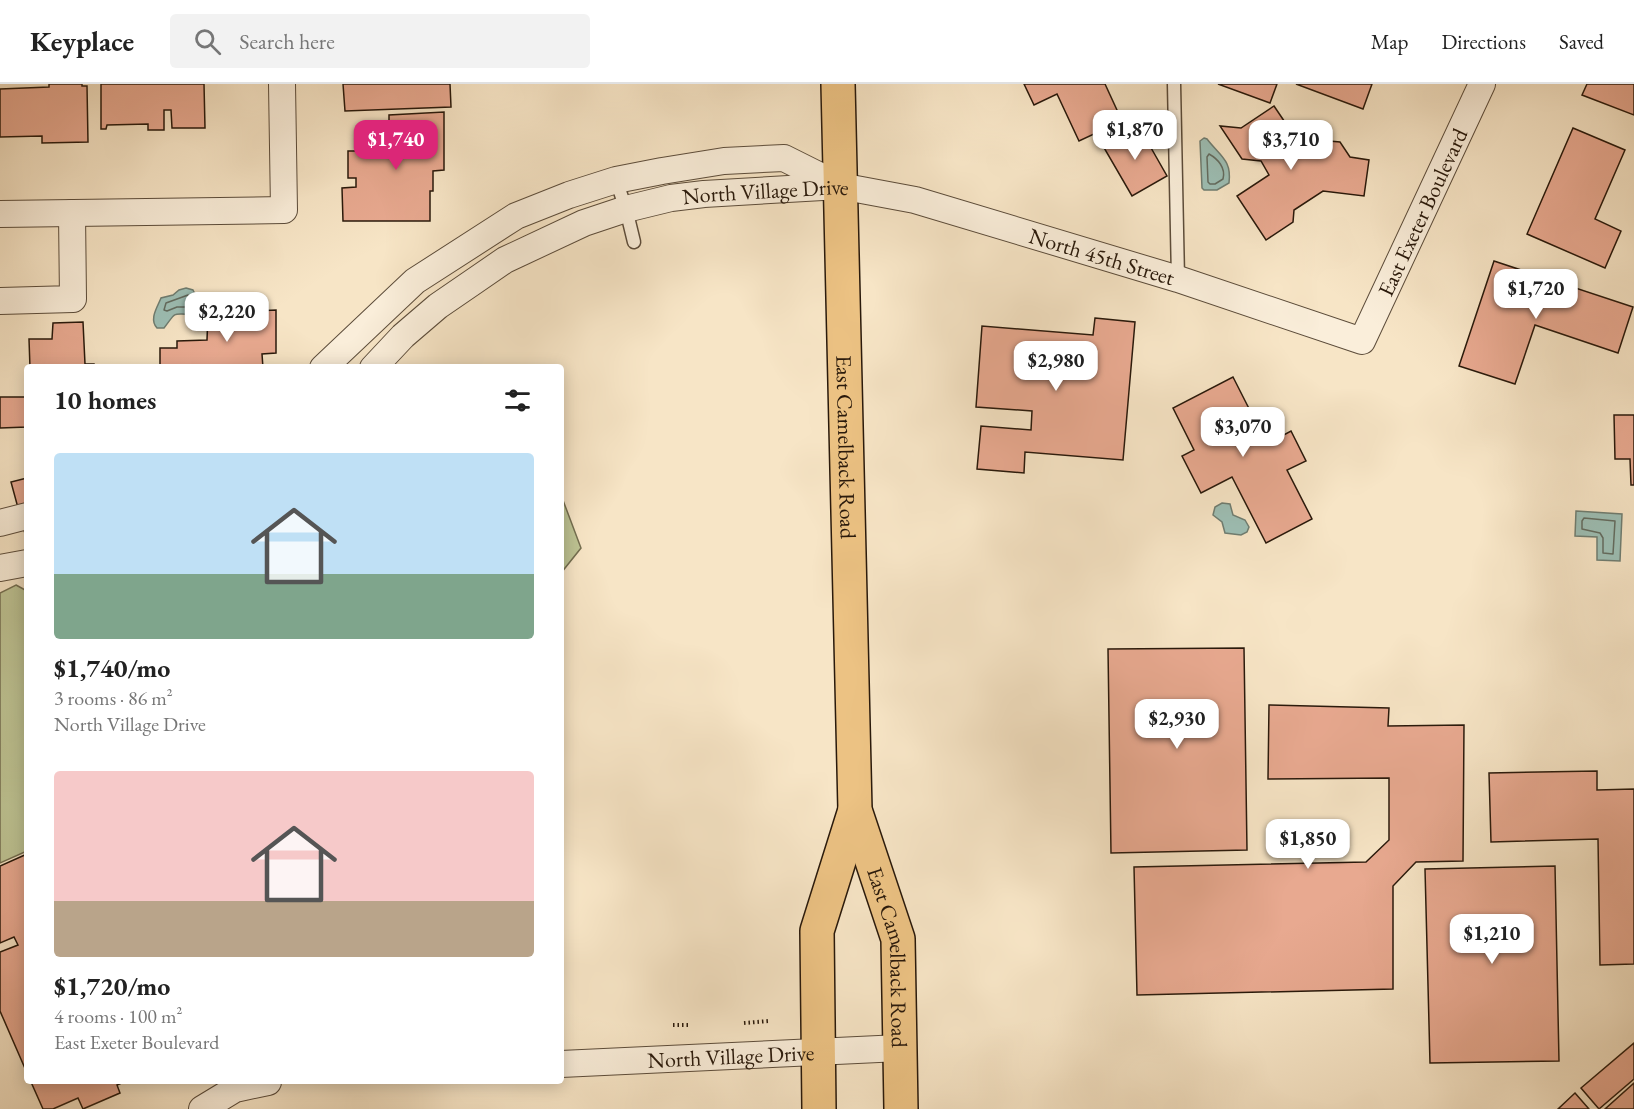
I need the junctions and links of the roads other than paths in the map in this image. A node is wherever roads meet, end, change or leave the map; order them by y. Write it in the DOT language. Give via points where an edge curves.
graph roads {
  1 [pos="282,84"];
  2 [pos="838,84"];
  3 [pos="1174,84"];
  4 [pos="1482,84"];
  5 [pos="616,180"];
  6 [pos="840,186"];
  7 [pos="626,209"];
  8 [pos="72,213"];
  9 [pos="0,214"];
  10 [pos="634,242"];
  11 [pos="1178,279"];
  12 [pos="0,301"];
  13 [pos="1362,341"];
  14 [pos="327,364"];
  15 [pos="377,364"];
  16 [pos="24,517"];
  17 [pos="0,523"];
  18 [pos="24,564"];
  19 [pos="0,568"];
  20 [pos="855,810"];
  21 [pos="900,1048"];
  22 [pos="818,1050"];
  23 [pos="564,1064"];
  24 [pos="259,1084"];
  25 [pos="202,1109"];
  26 [pos="819,1109"];
  27 [pos="901,1109"];
  1 -- 8 [label="street" via="284,210"];
  2 -- 6 [label="main road, East Camelback Road"];
  3 -- 11 [label="lane"];
  4 -- 13 [label="street, East Exeter Boulevard"];
  5 -- 6 [label="street, North Village Drive" via="724,161 784,158"];
  5 -- 7 [label="lane"];
  5 -- 14 [label="street, North Village Drive" via="516,216 490,232 415,281"];
  6 -- 7 [label="street, North Village Drive" via="704,194"];
  6 -- 11 [label="street, North 45th Street" via="915,200"];
  6 -- 20 [label="main road, East Camelback Road"];
  7 -- 10 [label="lane"];
  7 -- 15 [label="street, North Village Drive" via="584,223 505,260 438,306"];
  8 -- 9 [label="street"];
  8 -- 12 [label="street" via="73,299"];
  11 -- 13 [label="street, North 45th Street"];
  16 -- 17 [label="street"];
  18 -- 19 [label="street"];
  20 -- 21 [label="main road, East Camelback Road" via="898,939"];
  20 -- 22 [label="main road, East Camelback Road" via="818,931"];
  21 -- 22 [label="street, North Village Drive"];
  21 -- 27 [label="main road, East Camelback Road"];
  22 -- 23 [label="street, North Village Drive"];
  22 -- 26 [label="main road, East Camelback Road"];
  24 -- 25 [label="street" via="235,1089"];
}
